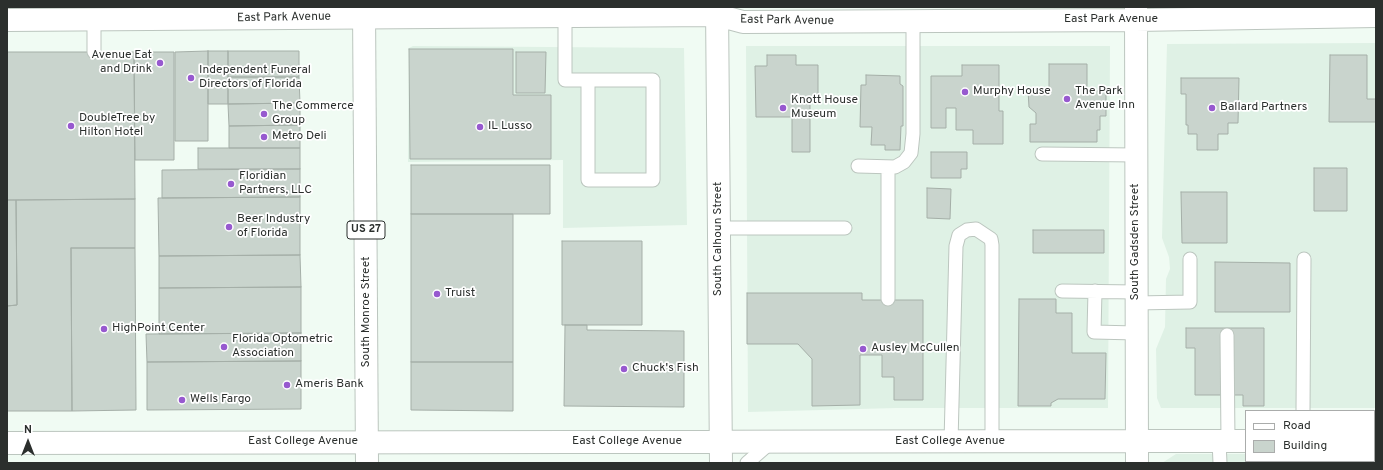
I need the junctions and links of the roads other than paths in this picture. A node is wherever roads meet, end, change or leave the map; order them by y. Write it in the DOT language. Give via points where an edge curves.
graph roads {
  1 [pos="717,11"];
  2 [pos="364,12"];
  3 [pos="1136,14"];
  4 [pos="565,16"];
  5 [pos="1376,16"];
  6 [pos="7,20"];
  7 [pos="94,20"];
  8 [pos="913,21"];
  9 [pos="94,52"];
  10 [pos="588,81"];
  11 [pos="1042,154"];
  12 [pos="1136,155"];
  13 [pos="858,166"];
  14 [pos="888,167"];
  15 [pos="719,228"];
  16 [pos="845,228"];
  17 [pos="1190,259"];
  18 [pos="1304,259"];
  19 [pos="1062,291"];
  20 [pos="1095,291"];
  21 [pos="1136,297"];
  22 [pos="888,298"];
  23 [pos="1136,333"];
  24 [pos="1227,335"];
  25 [pos="1303,410"];
  26 [pos="1137,441"];
  27 [pos="1231,441"];
  28 [pos="771,442"];
  29 [pos="951,442"];
  30 [pos="992,442"];
  31 [pos="7,443"];
  32 [pos="367,452"];
  33 [pos="721,453"];
  34 [pos="747,463"];
  35 [pos="1137,463"];
  36 [pos="1220,463"];
  1 -- 4 [label="street, East Park Avenue"];
  1 -- 8 [label="street, East Park Avenue" via="743,22"];
  1 -- 15 [label="street, South Calhoun Street"];
  2 -- 4 [label="street, East Park Avenue"];
  2 -- 7 [label="street, East Park Avenue"];
  2 -- 32 [label="street, South Monroe Street / US 27"];
  3 -- 5 [label="street, East Park Avenue"];
  3 -- 8 [label="street, East Park Avenue"];
  3 -- 12 [label="street, South Gadsden Street"];
  4 -- 10 [label="lane" via="565,80"];
  6 -- 7 [label="street, East Park Avenue"];
  7 -- 9 [label="lane"];
  8 -- 14 [label="lane" via="911,153 904,162 895,167"];
  10 -- 10 [label="lane" via="588,180 653,180 653,80"];
  11 -- 12 [label="lane"];
  12 -- 21 [label="street, South Gadsden Street"];
  13 -- 14 [label="lane"];
  14 -- 22 [label="lane"];
  15 -- 16 [label="lane"];
  15 -- 33 [label="street, South Calhoun Street"];
  17 -- 21 [label="lane" via="1190,302"];
  18 -- 25 [label="lane"];
  19 -- 20 [label="lane"];
  20 -- 21 [label="lane"];
  20 -- 23 [label="lane" via="1094,332"];
  21 -- 23 [label="street, South Gadsden Street"];
  23 -- 26 [label="street, South Gadsden Street"];
  24 -- 27 [label="lane"];
  26 -- 27 [label="street, East College Avenue"];
  26 -- 30 [label="street, East College Avenue"];
  26 -- 35 [label="street, South Gadsden Street"];
  27 -- 36 [label="lane"];
  28 -- 29 [label="street, East College Avenue"];
  28 -- 33 [label="street, East College Avenue"];
  28 -- 34 [label="lane"];
  29 -- 30 [label="street, East College Avenue"];
  29 -- 30 [label="lane" via="956,246 959,235 967,230 976,229 991,239 992,245"];
  31 -- 32 [label="street, East College Avenue"];
  32 -- 33 [label="street, East College Avenue"];
}
